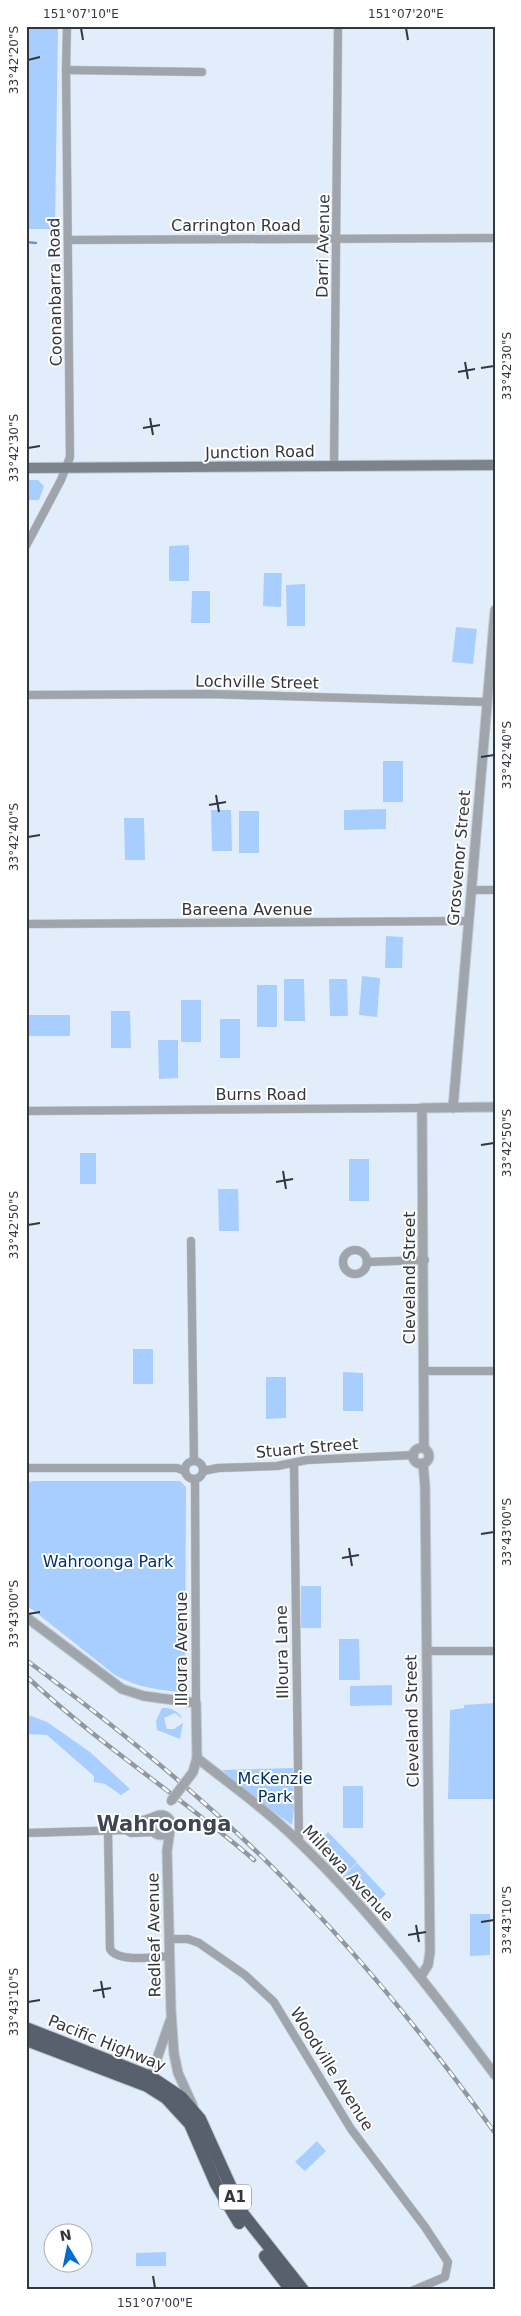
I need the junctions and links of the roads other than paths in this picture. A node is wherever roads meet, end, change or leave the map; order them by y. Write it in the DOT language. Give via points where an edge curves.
graph roads {
  1 [pos="67,26"];
  2 [pos="338,26"];
  3 [pos="66,70"];
  4 [pos="202,72"];
  5 [pos="495,238"];
  6 [pos="337,239"];
  7 [pos="68,240"];
  8 [pos="495,465"];
  9 [pos="334,466"];
  10 [pos="66,467"];
  11 [pos="26,468"];
  12 [pos="26,546"];
  13 [pos="495,610"];
  14 [pos="493,666"];
  15 [pos="26,695"];
  16 [pos="487,702"];
  17 [pos="471,890"];
  18 [pos="495,890"];
  19 [pos="469,921"];
  20 [pos="26,924"];
  21 [pos="422,1108"];
  22 [pos="453,1108"];
  23 [pos="495,1108"];
  24 [pos="26,1111"];
  25 [pos="192,1241"];
  26 [pos="425,1260"];
  27 [pos="367,1262"];
  28 [pos="424,1371"];
  29 [pos="495,1371"];
  30 [pos="424,1448"];
  31 [pos="414,1456"];
  32 [pos="194,1461"];
  33 [pos="294,1463"];
  34 [pos="423,1463"];
  35 [pos="26,1468"];
  36 [pos="185,1471"];
  37 [pos="203,1471"];
  38 [pos="195,1479"];
  39 [pos="26,1616"];
  40 [pos="427,1651"];
  41 [pos="495,1651"];
  42 [pos="196,1703"];
  43 [pos="197,1758"];
  44 [pos="159,1816"];
  45 [pos="126,1830"];
  46 [pos="170,1830"];
  47 [pos="108,1831"];
  48 [pos="26,1833"];
  49 [pos="155,1833"];
  50 [pos="299,1841"];
  51 [pos="167,1852"];
  52 [pos="169,1939"];
  53 [pos="170,1956"];
  54 [pos="421,1976"];
  55 [pos="171,2018"];
  56 [pos="26,2028"];
  57 [pos="26,2040"];
  58 [pos="495,2075"];
  59 [pos="149,2081"];
  60 [pos="200,2119"];
  61 [pos="291,2290"];
  62 [pos="303,2290"];
  63 [pos="414,2290"];
  1 -- 3 [label="street, Coonanbarra Road"];
  2 -- 6 [label="street, Darri Avenue"];
  3 -- 4 [label="street"];
  3 -- 7 [label="street, Coonanbarra Road"];
  5 -- 6 [label="street, Carrington Road"];
  6 -- 7 [label="street, Carrington Road"];
  6 -- 9 [label="street, Darri Avenue"];
  7 -- 10 [label="street, Coonanbarra Road" via="70,450"];
  8 -- 9 [label="main road, Junction Road"];
  9 -- 10 [label="main road, Junction Road"];
  10 -- 11 [label="main road, Junction Road"];
  10 -- 12 [label="street, Coonanbarra Road"];
  13 -- 14 [label="street, Grosvenor Street"];
  14 -- 16 [label="street, Grosvenor Street"];
  15 -- 16 [label="street, Lochville Street" via="208,694"];
  16 -- 17 [label="street, Grosvenor Street"];
  17 -- 18 [label="street"];
  17 -- 19 [label="street, Grosvenor Street"];
  19 -- 20 [label="street, Bareena Avenue"];
  19 -- 22 [label="street, Grosvenor Street"];
  21 -- 22 [label="street, Burns Road"];
  21 -- 24 [label="street, Burns Road"];
  21 -- 26 [label="street, Cleveland Street"];
  22 -- 23 [label="street, Burns Road"];
  25 -- 32 [label="street"];
  26 -- 27 [label="street"];
  26 -- 28 [label="street, Cleveland Street"];
  28 -- 29 [label="street"];
  28 -- 30 [label="street, Cleveland Street"];
  30 -- 31 [label="street" via="418,1448"];
  30 -- 34 [label="street" via="429,1456"];
  31 -- 33 [label="street, Stuart Street"];
  31 -- 34 [label="street" via="417,1462"];
  32 -- 36 [label="street" via="188,1463"];
  32 -- 37 [label="street" via="200,1463"];
  33 -- 37 [label="street, Stuart Street"];
  33 -- 50 [label="street, Illoura Lane"];
  34 -- 40 [label="street, Cleveland Street"];
  35 -- 36 [label="street" via="176,1468"];
  36 -- 38 [label="street" via="187,1476"];
  37 -- 38 [label="street"];
  38 -- 42 [label="street, Illoura Avenue"];
  39 -- 42 [label="street" via="122,1689 144,1696"];
  40 -- 41 [label="street"];
  40 -- 54 [label="street, Cleveland Street" via="430,1952 428,1965"];
  42 -- 43 [label="street, Illoura Avenue"];
  43 -- 44 [label="street, bridge" via="194,1772"];
  43 -- 50 [label="street, Millewa Avenue"];
  44 -- 45 [label="street" via="143,1820"];
  44 -- 46 [label="street" via="171,1822"];
  44 -- 49 [label="street" via="151,1823"];
  45 -- 47 [label="street"];
  45 -- 49 [label="street"];
  46 -- 49 [label="street" via="164,1835"];
  46 -- 51 [label="street, Redleaf Avenue"];
  47 -- 48 [label="street"];
  47 -- 53 [label="street" via="110,1949 114,1955 122,1957"];
  49 -- 51 [label="street, Redleaf Avenue"];
  50 -- 54 [label="street, Millewa Avenue"];
  51 -- 52 [label="street, Redleaf Avenue"];
  52 -- 53 [label="street, Redleaf Avenue"];
  52 -- 63 [label="street, Woodville Avenue" via="188,1939 199,1943 245,1975 274,2002 345,2120 448,2262 445,2277"];
  53 -- 55 [label="street, Redleaf Avenue"];
  54 -- 58 [label="street, Millewa Avenue"];
  55 -- 59 [label="street, Redleaf Avenue"];
  55 -- 60 [label="street, Redleaf Avenue" via="177,2068"];
  56 -- 59 [label="highway, Pacific Highway / A1"];
  57 -- 59 [label="highway, Pacific Highway / A1"];
  59 -- 60 [label="highway, Pacific Highway / A1" via="181,2096"];
  59 -- 61 [label="highway, Pacific Highway / A1" via="190,2124 216,2184 236,2219"];
  60 -- 62 [label="highway, Pacific Highway / A1" via="243,2214"];
}
